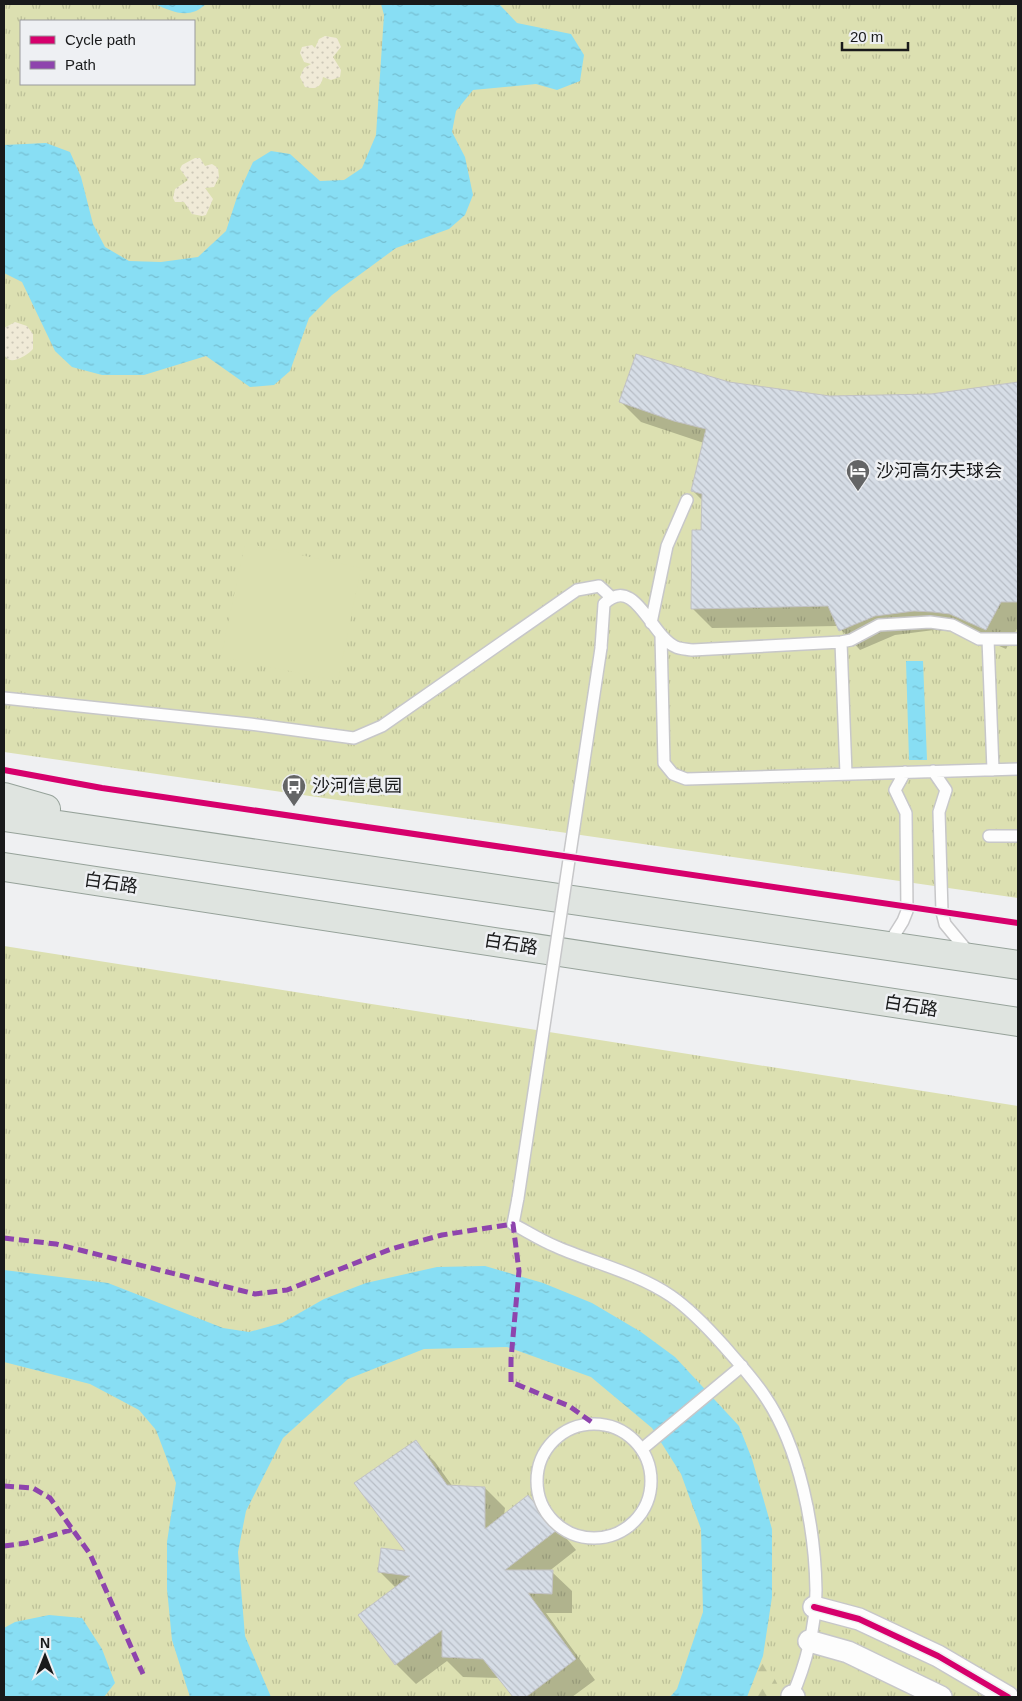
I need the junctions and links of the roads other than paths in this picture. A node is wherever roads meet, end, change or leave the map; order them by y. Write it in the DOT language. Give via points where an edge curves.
graph roads {
  1 [pos="687,500"];
  2 [pos="611,597"];
  3 [pos="651,623"];
  4 [pos="661,636"];
  5 [pos="988,639"];
  6 [pos="1018,639"];
  7 [pos="841,642"];
  8 [pos="4,698"];
  9 [pos="1018,769"];
  10 [pos="993,770"];
  11 [pos="933,771"];
  12 [pos="905,772"];
  13 [pos="846,774"];
  14 [pos="4,797"];
  15 [pos="4,817"];
  16 [pos="989,836"];
  17 [pos="1018,836"];
  18 [pos="146,837"];
  19 [pos="4,867"];
  20 [pos="4,883"];
  21 [pos="140,887"];
  22 [pos="887,946"];
  23 [pos="973,958"];
  24 [pos="1018,965"];
  25 [pos="1018,1022"];
  26 [pos="742,1366"];
  27 [pos="642,1449"];
  28 [pos="814,1607"];
  29 [pos="809,1641"];
  30 [pos="793,1697"];
  31 [pos="941,1697"];
  32 [pos="1008,1697"];
  1 -- 3 [label="lane" via="667,546"];
  2 -- 3 [label="lane" via="631,598"];
  2 -- 8 [label="lane" via="599,586 577,590 382,726 354,738"];
  2 -- 26 [label="lane, bridge" via="604,604 601,648 513,1224 670,1296 701,1320"];
  3 -- 4 [label="lane"];
  4 -- 7 [label="lane" via="676,647 692,650"];
  4 -- 13 [label="lane" via="664,763 673,774 686,779"];
  5 -- 6 [label="lane"];
  5 -- 7 [label="lane" via="979,639 952,625 930,622 879,625"];
  5 -- 10 [label="lane"];
  7 -- 13 [label="lane"];
  9 -- 10 [label="lane"];
  10 -- 11 [label="lane"];
  11 -- 12 [label="lane"];
  11 -- 23 [label="lane" via="946,790 939,812 942,912 946,924"];
  12 -- 13 [label="lane"];
  12 -- 22 [label="lane" via="896,790 906,812 907,911"];
  14 -- 18 [label="main road"];
  15 -- 18 [label="main road"];
  16 -- 17 [label="lane"];
  18 -- 22 [label="main road"];
  19 -- 21 [label="main road, 白石路"];
  20 -- 21 [label="main road"];
  21 -- 25 [label="main road, 白石路"];
  22 -- 23 [label="main road"];
  23 -- 24 [label="main road"];
  26 -- 27 [label="lane"];
  26 -- 28 [label="lane" via="765,1396 784,1432 802,1486 811,1538 816,1590"];
  27 -- 27 [label="lane" via="627,1434 611,1426 593,1423 575,1426 559,1435 546,1448 538,1464 539,1500 547,1515 562,1530 581,1537 601,1538 620,1533 636,1521 647,1504 652,1484 650,1464"];
  28 -- 29 [label="lane"];
  28 -- 32 [label="street" via="860,1619 930,1652"];
  29 -- 30 [label="lane"];
  29 -- 31 [label="street" via="848,1652"];
}
